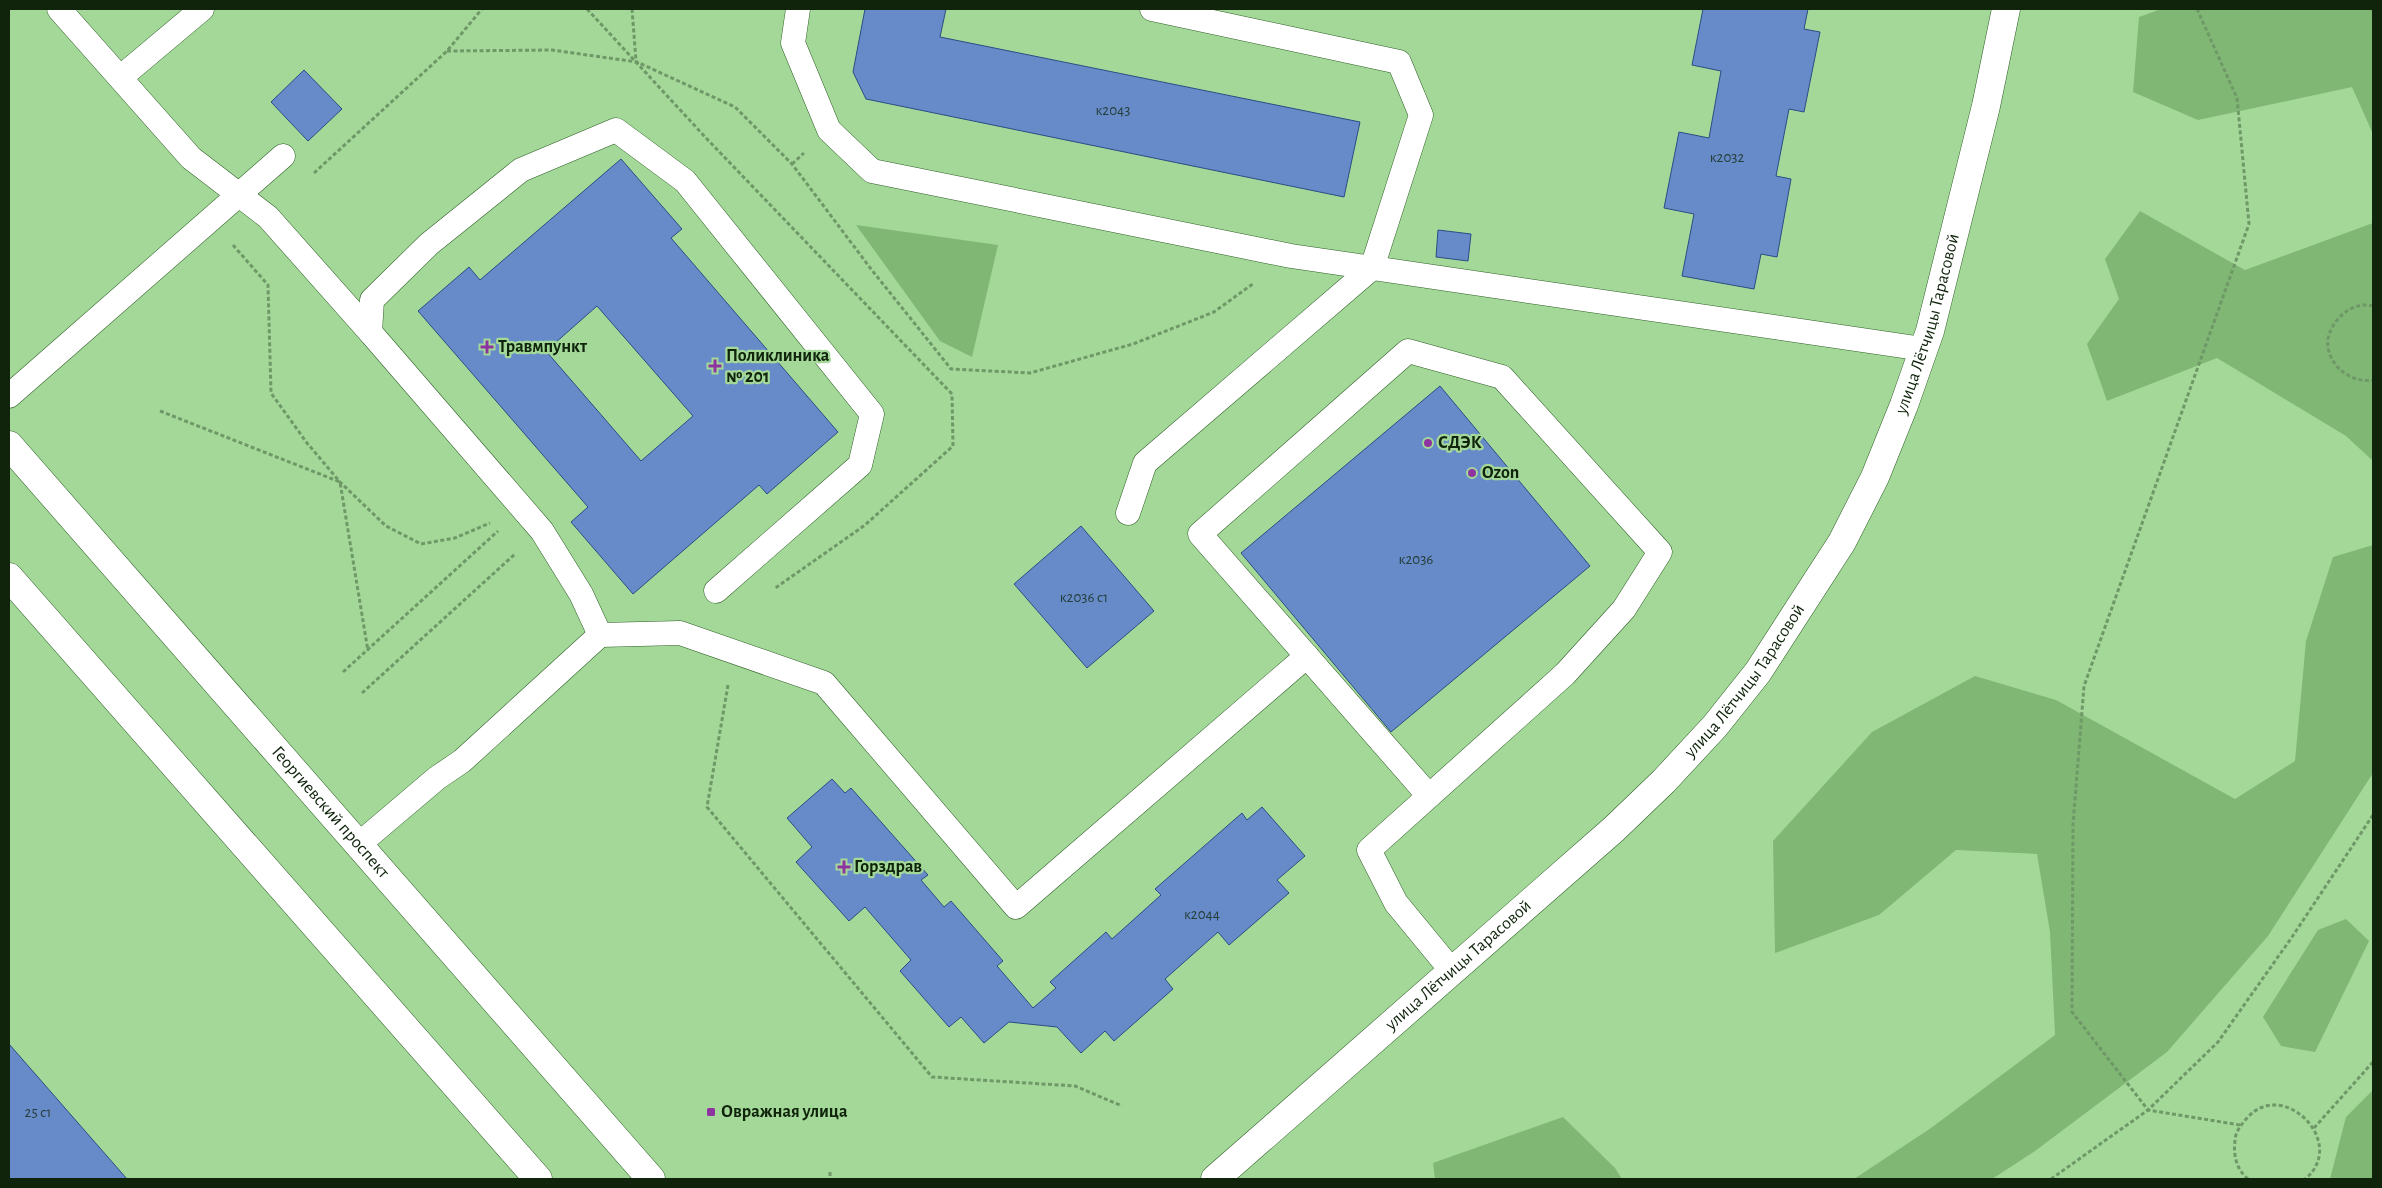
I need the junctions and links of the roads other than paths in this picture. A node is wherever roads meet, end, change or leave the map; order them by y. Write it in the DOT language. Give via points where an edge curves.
graph roads {
  1 [pos="59,9"];
  2 [pos="201,9"];
  3 [pos="798,9"];
  4 [pos="1152,9"];
  5 [pos="2006,9"];
  6 [pos="121,77"];
  7 [pos="283,156"];
  8 [pos="239,194"];
  9 [pos="1372,268"];
  10 [pos="370,332"];
  11 [pos="1923,349"];
  12 [pos="9,396"];
  13 [pos="9,445"];
  14 [pos="1128,513"];
  15 [pos="9,576"];
  16 [pos="716,591"];
  17 [pos="600,635"];
  18 [pos="1307,656"];
  19 [pos="1429,796"];
  20 [pos="358,845"];
  21 [pos="1452,971"];
  22 [pos="538,1179"];
  23 [pos="651,1179"];
  24 [pos="1215,1179"];
  1 -- 6 [label="lane"];
  2 -- 6 [label="lane"];
  3 -- 9 [label="lane" via="793,43 829,130 872,172 1291,256"];
  4 -- 9 [label="lane" via="1399,62 1421,116"];
  5 -- 11 [label="main road, улица Лётчицы Тарасовой" via="1960,213"];
  6 -- 8 [label="lane" via="191,158"];
  7 -- 8 [label="lane"];
  8 -- 10 [label="lane" via="268,216"];
  8 -- 12 [label="lane"];
  9 -- 11 [label="lane"];
  9 -- 14 [label="lane" via="1145,463"];
  10 -- 16 [label="lane" via="372,300 429,244 521,170 616,130 684,181 872,414 860,465"];
  10 -- 17 [label="lane" via="542,531 581,594"];
  11 -- 21 [label="main road, улица Лётчицы Тарасовой" via="1875,477 1842,542 1758,672 1715,726 1664,781"];
  13 -- 20 [label="main road, Георгиевский проспект"];
  15 -- 22 [label="main road"];
  17 -- 18 [label="lane" via="680,633 824,683 1016,907"];
  17 -- 20 [label="lane" via="462,761"];
  18 -- 19 [label="lane"];
  18 -- 19 [label="lane" via="1200,534 1408,351 1502,377 1660,552 1624,609 1565,674"];
  19 -- 21 [label="lane" via="1369,850 1396,903"];
  20 -- 23 [label="main road, Георгиевский проспект"];
  21 -- 24 [label="main road, улица Лётчицы Тарасовой"];
}
